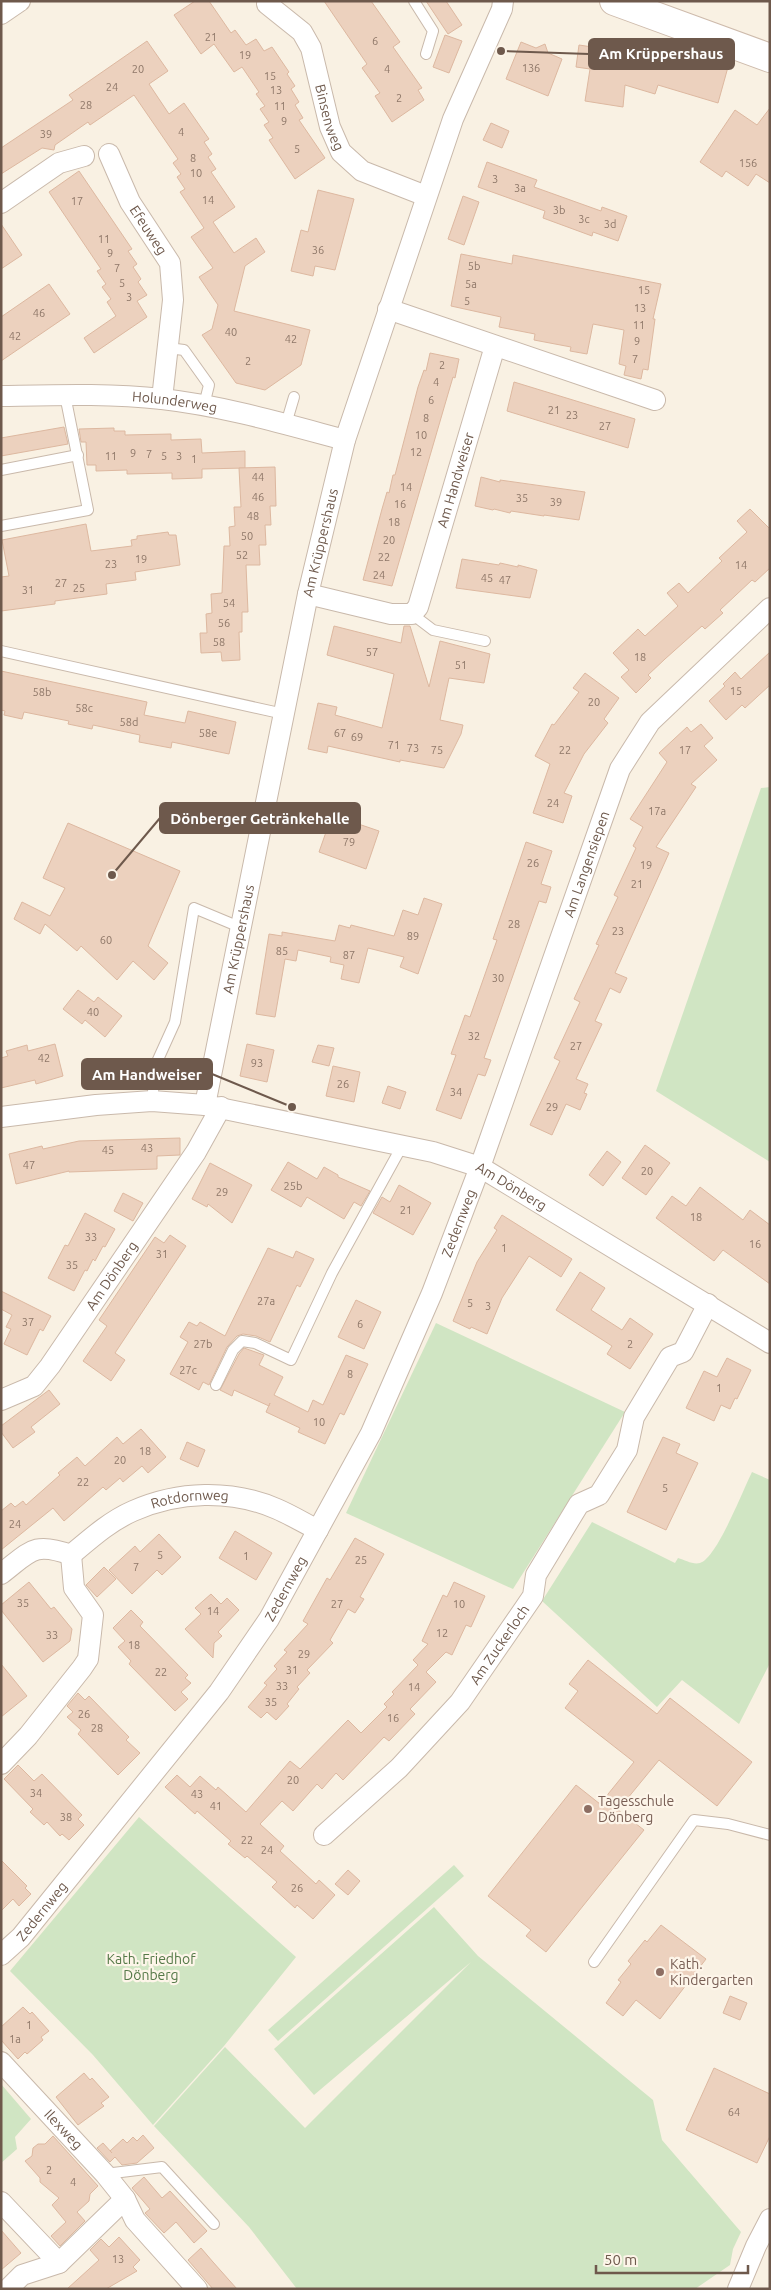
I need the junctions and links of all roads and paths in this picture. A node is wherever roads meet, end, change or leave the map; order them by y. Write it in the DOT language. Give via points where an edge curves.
graph roads {
  1 [pos="20,1"];
  2 [pos="414,1"];
  3 [pos="503,1"];
  4 [pos="614,1"];
  5 [pos="267,4"];
  6 [pos="1,14"];
  7 [pos="426,54"];
  8 [pos="770,58"];
  9 [pos="109,154"];
  10 [pos="84,156"];
  11 [pos="426,196"];
  12 [pos="1,203"];
  13 [pos="388,309"];
  14 [pos="495,346"];
  15 [pos="168,348"];
  16 [pos="65,395"];
  17 [pos="1,396"];
  18 [pos="294,397"];
  19 [pos="162,399"];
  20 [pos="655,400"];
  21 [pos="204,405"];
  22 [pos="286,424"];
  23 [pos="345,440"];
  24 [pos="78,455"];
  25 [pos="1,470"];
  26 [pos="1,526"];
  27 [pos="308,594"];
  28 [pos="770,608"];
  29 [pos="412,614"];
  30 [pos="485,641"];
  31 [pos="1,651"];
  32 [pos="284,714"];
  33 [pos="242,928"];
  34 [pos="152,1101"];
  35 [pos="213,1106"];
  36 [pos="1,1117"];
  37 [pos="402,1146"];
  38 [pos="480,1167"];
  39 [pos="708,1304"];
  40 [pos="770,1343"];
  41 [pos="216,1385"];
  42 [pos="1,1400"];
  43 [pos="318,1530"];
  44 [pos="71,1555"];
  45 [pos="1,1574"];
  46 [pos="1,1764"];
  47 [pos="770,1834"];
  48 [pos="324,1835"];
  49 [pos="1,1955"];
  50 [pos="594,1962"];
  51 [pos="1,2062"];
  52 [pos="106,2174"];
  53 [pos="126,2199"];
  54 [pos="1,2202"];
  55 [pos="770,2219"];
  56 [pos="214,2224"];
  57 [pos="59,2264"];
  58 [pos="740,2285"];
  59 [pos="8,2289"];
  60 [pos="197,2289"];
  1 -- 6 [label="street"];
  2 -- 7 [label="lane" via="433,31"];
  3 -- 11 [label="street, Am Krüppershaus"];
  4 -- 8 [label="main road"];
  5 -- 11 [label="street, Binsenweg" via="302,32 310,48 330,127 341,152 362,170"];
  9 -- 15 [label="street, Efeuweg" via="130,202 170,263 173,300"];
  10 -- 12 [label="street" via="59,163"];
  11 -- 13 [label="street, Am Krüppershaus"];
  13 -- 14 [label="street"];
  13 -- 23 [label="street, Am Krüppershaus"];
  14 -- 20 [label="street"];
  14 -- 29 [label="street, Am Handweiser" via="428,578"];
  15 -- 19 [label="street, Efeuweg"];
  15 -- 21 [label="lane" via="184,350 209,385"];
  16 -- 17 [label="street, Holunderweg"];
  16 -- 19 [label="street, Holunderweg"];
  16 -- 24 [label="lane"];
  18 -- 22 [label="lane"];
  19 -- 21 [label="street, Holunderweg"];
  21 -- 22 [label="street, Holunderweg"];
  22 -- 23 [label="street, Holunderweg"];
  23 -- 27 [label="street, Am Krüppershaus"];
  24 -- 25 [label="lane"];
  24 -- 26 [label="lane" via="88,510"];
  27 -- 29 [label="street" via="391,614"];
  27 -- 32 [label="street, Am Krüppershaus"];
  28 -- 38 [label="street, Am Langensiepen" via="650,722 620,769"];
  29 -- 30 [label="lane" via="433,630"];
  31 -- 32 [label="lane"];
  32 -- 33 [label="street, Am Krüppershaus"];
  33 -- 34 [label="lane" via="194,908 175,1022 156,1064"];
  33 -- 35 [label="street, Am Krüppershaus"];
  34 -- 35 [label="street, Am Dönberg"];
  34 -- 36 [label="street, Am Dönberg" via="96,1104"];
  35 -- 37 [label="street, Am Dönberg"];
  35 -- 42 [label="street, Am Dönberg" via="196,1152 50,1366 34,1386"];
  37 -- 38 [label="street, Am Dönberg"];
  37 -- 41 [label="lane" via="332,1273 291,1360 256,1343 242,1341 233,1350"];
  38 -- 39 [label="street, Am Dönberg"];
  38 -- 43 [label="street, Zedernweg" via="432,1293 371,1433"];
  39 -- 40 [label="street, Am Dönberg"];
  39 -- 48 [label="street, Am Zuckerloch" via="683,1352 670,1357 634,1417 627,1450 598,1495 579,1504 536,1575 533,1596 460,1702 399,1768"];
  43 -- 44 [label="street, Rotdornweg" via="276,1508 236,1496 202,1494 167,1499 132,1511"];
  43 -- 49 [label="street, Zedernweg" via="269,1619 220,1692 21,1937"];
  44 -- 45 [label="street" via="55,1548 32,1551"];
  44 -- 46 [label="street" via="74,1588 93,1615 88,1659 28,1736"];
  47 -- 50 [label="lane" via="694,1820"];
  51 -- 52 [label="street, Ilexweg"];
  52 -- 53 [label="street, Ilexweg"];
  52 -- 56 [label="lane" via="162,2167"];
  53 -- 57 [label="street"];
  53 -- 60 [label="street, Ilexweg" via="135,2220"];
  54 -- 57 [label="street"];
  55 -- 58 [label="street"];
  57 -- 59 [label="street" via="22,2275"];
}
